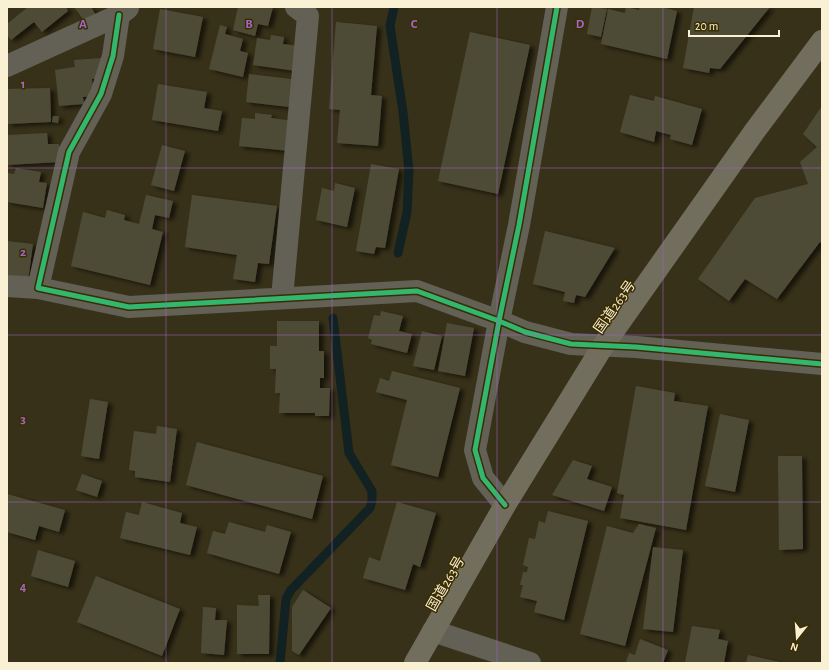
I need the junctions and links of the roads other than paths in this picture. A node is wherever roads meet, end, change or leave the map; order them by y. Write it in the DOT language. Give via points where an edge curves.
graph roads {
  1 [pos="296,7"];
  2 [pos="557,7"];
  3 [pos="124,11"];
  4 [pos="822,41"];
  5 [pos="7,66"];
  6 [pos="7,286"];
  7 [pos="38,288"];
  8 [pos="282,298"];
  9 [pos="499,321"];
  10 [pos="603,346"];
  11 [pos="822,364"];
  12 [pos="505,505"];
  13 [pos="433,631"];
  14 [pos="415,663"];
  15 [pos="530,663"];
  1 -- 8 [label="street" via="308,16"];
  2 -- 9 [label="street" via="519,226"];
  3 -- 5 [label="street"];
  3 -- 7 [label="street" via="114,56 100,94 69,152"];
  4 -- 10 [label="highway, 国道263号" via="754,132"];
  6 -- 7 [label="street"];
  7 -- 8 [label="street" via="129,307"];
  8 -- 9 [label="street" via="417,291"];
  9 -- 10 [label="street" via="525,332 571,344"];
  9 -- 12 [label="street" via="476,450 484,478"];
  10 -- 11 [label="street"];
  10 -- 12 [label="highway, 国道263号"];
  12 -- 13 [label="highway, 国道263号"];
  13 -- 14 [label="highway, 国道263号"];
  13 -- 15 [label="street"];
}
